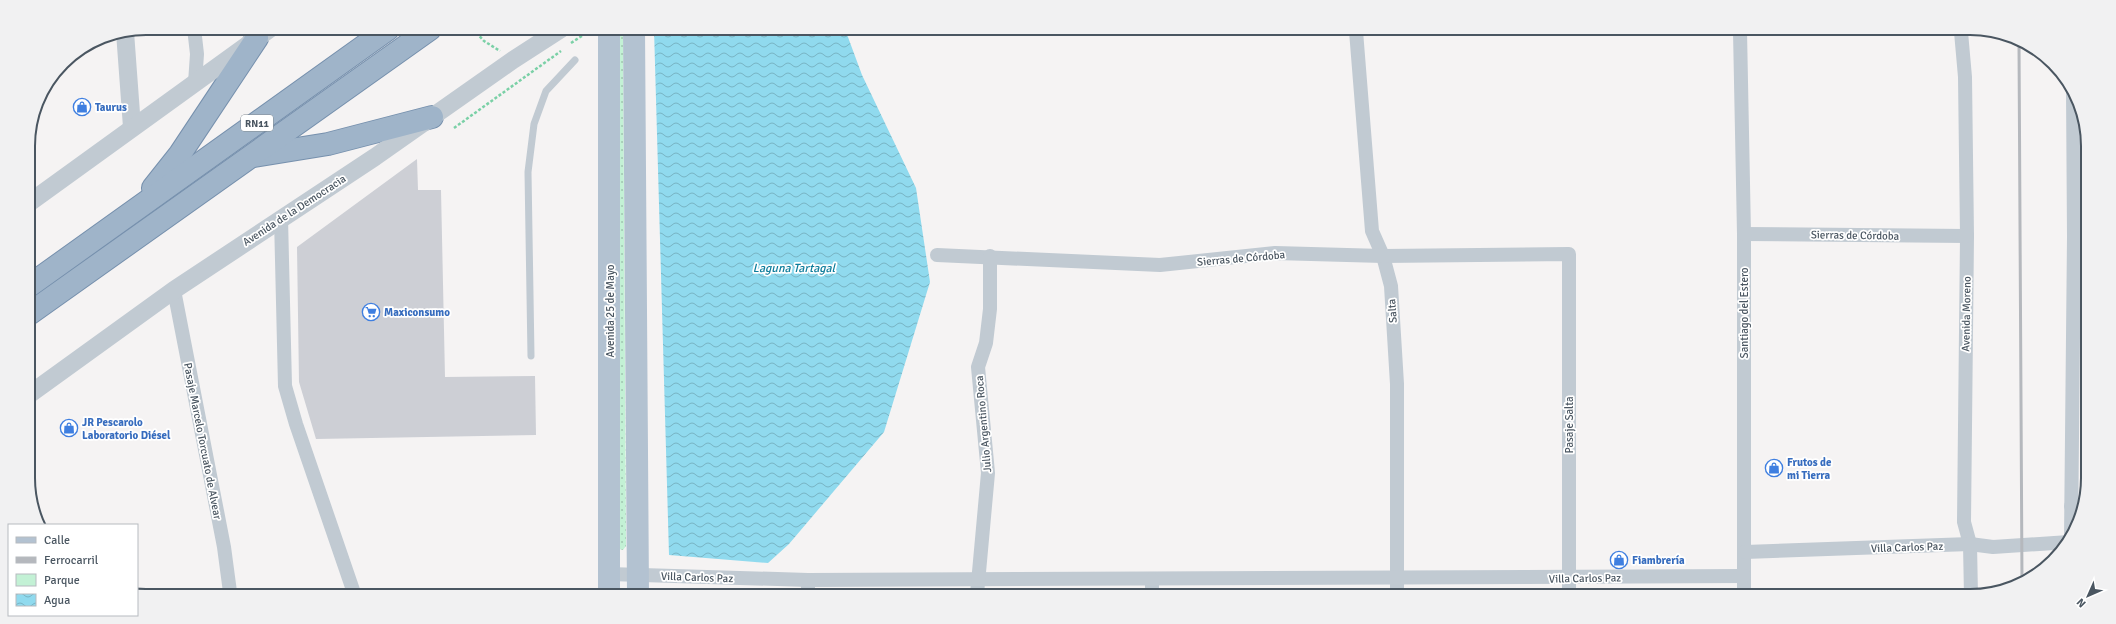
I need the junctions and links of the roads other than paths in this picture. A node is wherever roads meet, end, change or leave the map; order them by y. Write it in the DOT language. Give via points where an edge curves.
graph roads {
  1 [pos="195,35"];
  2 [pos="261,35"];
  3 [pos="263,35"];
  4 [pos="378,35"];
  5 [pos="422,35"];
  6 [pos="552,35"];
  7 [pos="610,35"];
  8 [pos="634,35"];
  9 [pos="1356,35"];
  10 [pos="1740,35"];
  11 [pos="1961,35"];
  12 [pos="125,37"];
  13 [pos="575,60"];
  14 [pos="195,83"];
  15 [pos="2074,107"];
  16 [pos="432,117"];
  17 [pos="132,127"];
  18 [pos="249,157"];
  19 [pos="35,199"];
  20 [pos="126,217"];
  21 [pos="281,218"];
  22 [pos="1744,234"];
  23 [pos="1967,236"];
  24 [pos="2080,237"];
  25 [pos="1569,254"];
  26 [pos="937,255"];
  27 [pos="990,256"];
  28 [pos="1384,256"];
  29 [pos="35,282"];
  30 [pos="174,290"];
  31 [pos="35,310"];
  32 [pos="531,356"];
  33 [pos="35,390"];
  34 [pos="2077,506"];
  35 [pos="2060,543"];
  36 [pos="1970,544"];
  37 [pos="1745,552"];
  38 [pos="1744,576"];
  39 [pos="1569,578"];
  40 [pos="1397,579"];
  41 [pos="1152,580"];
  42 [pos="609,584"];
  43 [pos="638,584"];
  44 [pos="808,587"];
  45 [pos="977,587"];
  46 [pos="230,589"];
  47 [pos="353,589"];
  48 [pos="1152,589"];
  49 [pos="1397,589"];
  50 [pos="1569,589"];
  51 [pos="1744,589"];
  52 [pos="1971,589"];
  1 -- 14 [label="street" via="197,54"];
  2 -- 14 [label="street, RN11"];
  3 -- 20 [label="highway, RN11" via="180,154"];
  4 -- 20 [label="highway, RN11"];
  5 -- 18 [label="highway, RN11"];
  6 -- 16 [label="street, Avenida de la Democracia"];
  7 -- 42 [label="main road, Avenida 25 de Mayo"];
  8 -- 43 [label="main road"];
  9 -- 28 [label="street, Salta" via="1372,230"];
  10 -- 22 [label="street, Santiago del Estero"];
  11 -- 23 [label="street, Avenida Moreno" via="1965,77"];
  12 -- 17 [label="street"];
  13 -- 32 [label="lane" via="546,91 534,124 528,172"];
  14 -- 17 [label="street, RN11"];
  15 -- 24 [label="street"];
  16 -- 18 [label="highway" via="328,144"];
  16 -- 21 [label="street, Avenida de la Democracia"];
  17 -- 19 [label="street, RN11"];
  18 -- 31 [label="highway, RN11"];
  20 -- 29 [label="highway, RN11"];
  21 -- 30 [label="street, Avenida de la Democracia"];
  21 -- 47 [label="street" via="285,386"];
  22 -- 23 [label="street, Sierras de Córdoba"];
  22 -- 37 [label="street, Santiago del Estero"];
  23 -- 36 [label="street, Avenida Moreno" via="1964,522"];
  24 -- 34 [label="street"];
  25 -- 28 [label="street, Sierras de Córdoba"];
  25 -- 39 [label="street, Pasaje Salta"];
  26 -- 27 [label="street, Sierras de Córdoba"];
  27 -- 28 [label="street, Sierras de Córdoba" via="1160,265 1275,253"];
  27 -- 45 [label="street, Julio Argentino Roca" via="990,309 986,343 978,367 988,473"];
  28 -- 40 [label="street, Salta" via="1391,286 1397,384"];
  30 -- 33 [label="street, Avenida de la Democracia"];
  30 -- 46 [label="street, Pasaje Marcelo Torcuato de Alvear" via="224,547"];
  35 -- 36 [label="street, Villa Carlos Paz" via="1993,547"];
  36 -- 37 [label="street, Villa Carlos Paz"];
  36 -- 52 [label="street, Avenida Moreno"];
  37 -- 38 [label="street, Santiago del Estero"];
  38 -- 39 [label="street, Villa Carlos Paz"];
  38 -- 51 [label="street, Santiago del Estero"];
  39 -- 40 [label="street, Villa Carlos Paz"];
  39 -- 50 [label="street, Pasaje Salta"];
  40 -- 41 [label="street, Villa Carlos Paz"];
  40 -- 49 [label="street, Salta"];
  41 -- 45 [label="street, Villa Carlos Paz"];
  41 -- 48 [label="street"];
  42 -- 43 [label="street, Villa Carlos Paz"];
  43 -- 44 [label="street, Villa Carlos Paz"];
  44 -- 45 [label="street, Villa Carlos Paz"];
}
